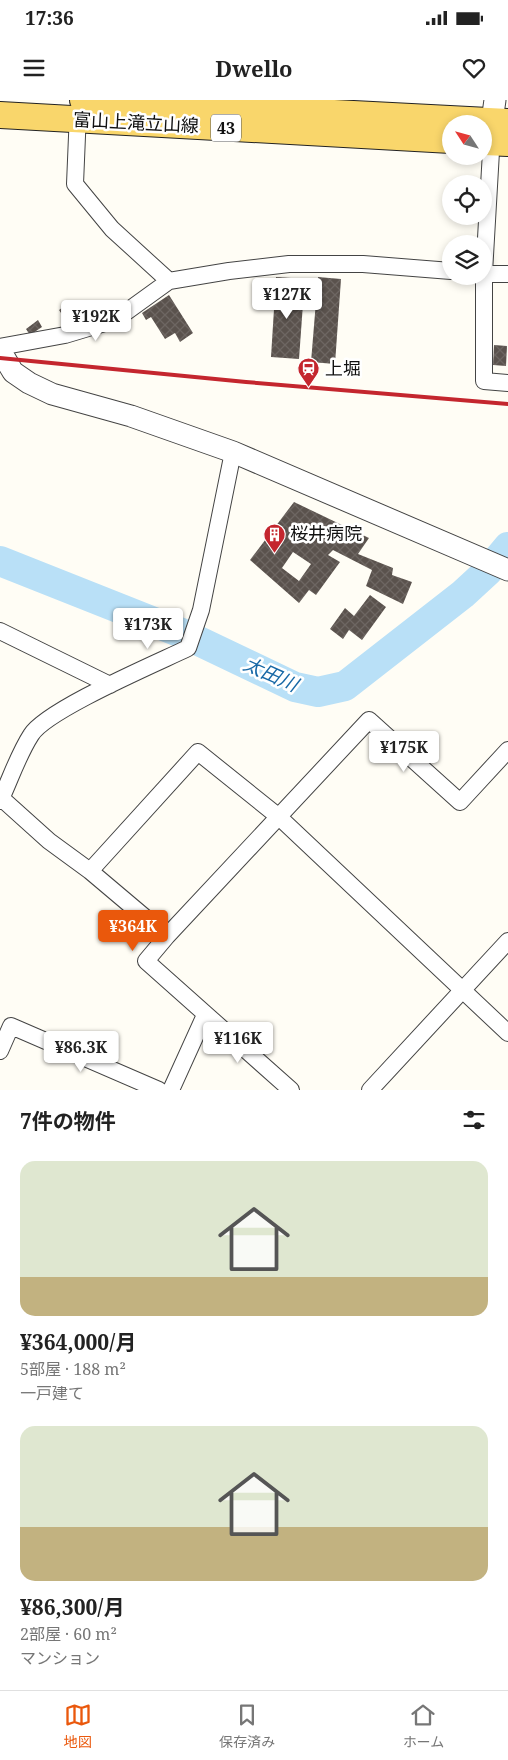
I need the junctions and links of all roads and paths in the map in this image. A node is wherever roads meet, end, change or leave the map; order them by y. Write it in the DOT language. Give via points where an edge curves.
graph roads {
  1 [pos="79,107"];
  2 [pos="0,115"];
  3 [pos="496,128"];
  4 [pos="442,139"];
  5 [pos="487,235"];
  6 [pos="442,270"];
  7 [pos="492,274"];
  8 [pos="508,274"];
  9 [pos="169,281"];
  10 [pos="484,285"];
  11 [pos="0,348"];
  12 [pos="508,383"];
  13 [pos="232,452"];
  14 [pos="508,570"];
  15 [pos="0,631"];
  16 [pos="110,685"];
  17 [pos="508,750"];
  18 [pos="1,799"];
  19 [pos="279,817"];
  20 [pos="90,871"];
  21 [pos="167,936"];
  22 [pos="508,941"];
  23 [pos="462,991"];
  24 [pos="205,1015"];
  25 [pos="508,1033"];
  26 [pos="0,1051"];
  27 [pos="159,1090"];
  28 [pos="171,1090"];
  29 [pos="291,1090"];
  30 [pos="370,1090"];
  1 -- 2 [label="main road, 富山上滝立山線 / 43"];
  1 -- 3 [label="main road, 富山上滝立山線 / 43"];
  1 -- 4 [label="main road, 富山上滝立山線 / 43"];
  1 -- 9 [label="street" via="75,184 112,229"];
  3 -- 5 [label="street"];
  6 -- 9 [label="street" via="363,264 289,264"];
  7 -- 8 [label="street"];
  9 -- 11 [label="street" via="115,320 65,335"];
  10 -- 12 [label="street" via="484,381"];
  11 -- 13 [label="street" via="13,372 52,394 131,416"];
  13 -- 14 [label="street"];
  13 -- 16 [label="street" via="201,610 188,648"];
  15 -- 16 [label="street"];
  16 -- 18 [label="street" via="48,718 31,733"];
  17 -- 19 [label="street" via="460,802 369,720"];
  18 -- 20 [label="street"];
  19 -- 20 [label="street" via="198,752"];
  19 -- 21 [label="street"];
  19 -- 23 [label="street"];
  20 -- 21 [label="street"];
  21 -- 24 [label="street" via="146,961"];
  22 -- 23 [label="street"];
  23 -- 25 [label="street"];
  23 -- 30 [label="street"];
  24 -- 28 [label="street"];
  24 -- 29 [label="street"];
  26 -- 27 [label="street" via="11,1026"];
}
